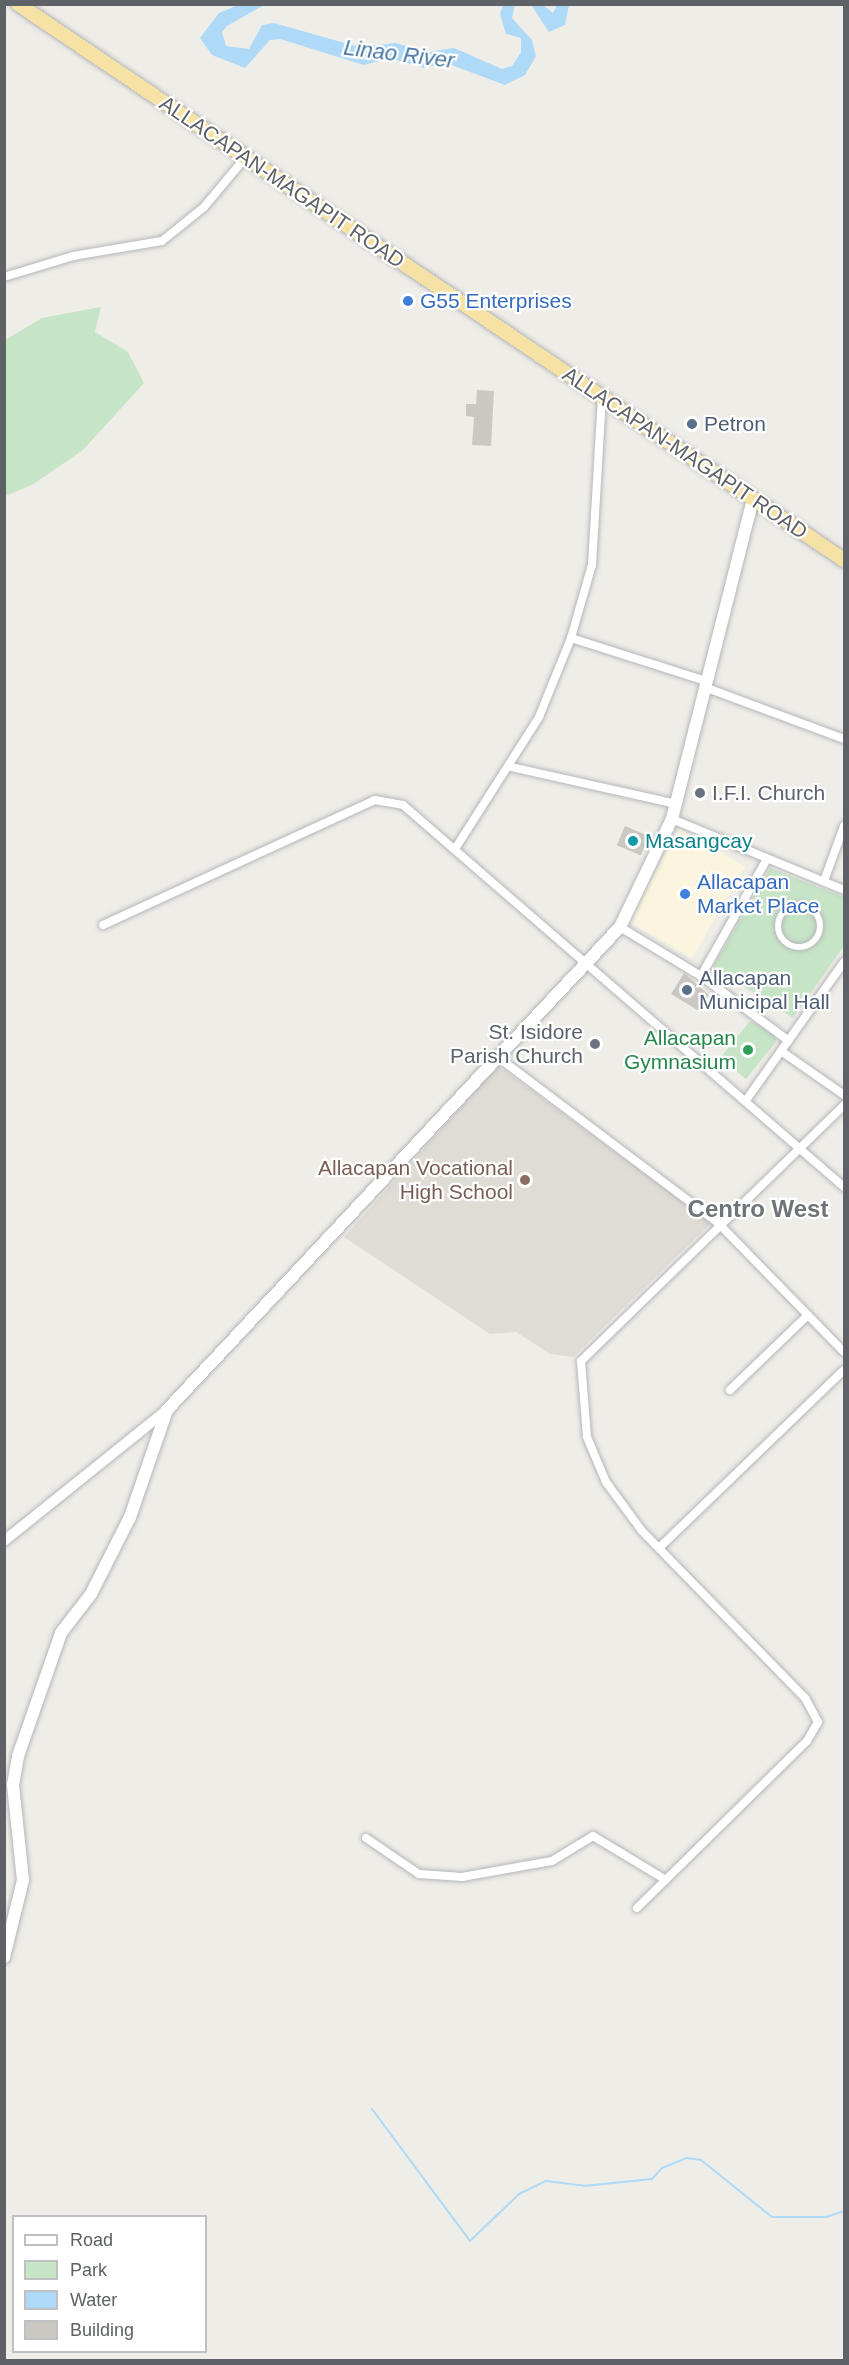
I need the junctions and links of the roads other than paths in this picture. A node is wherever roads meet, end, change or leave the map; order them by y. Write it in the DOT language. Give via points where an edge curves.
graph roads {
  1 [pos="18,4"];
  2 [pos="245,158"];
  3 [pos="4,277"];
  4 [pos="603,399"];
  5 [pos="753,499"];
  6 [pos="844,560"];
  7 [pos="571,638"];
  8 [pos="705,684"];
  9 [pos="844,739"];
  10 [pos="511,767"];
  11 [pos="676,804"];
  12 [pos="672,819"];
  13 [pos="844,826"];
  14 [pos="455,849"];
  15 [pos="767,859"];
  16 [pos="824,881"];
  17 [pos="844,890"];
  18 [pos="103,925"];
  19 [pos="620,927"];
  20 [pos="781,937"];
  21 [pos="844,962"];
  22 [pos="585,966"];
  23 [pos="701,976"];
  24 [pos="789,1041"];
  25 [pos="781,1051"];
  26 [pos="499,1058"];
  27 [pos="844,1095"];
  28 [pos="747,1099"];
  29 [pos="844,1105"];
  30 [pos="803,1145"];
  31 [pos="844,1186"];
  32 [pos="718,1223"];
  33 [pos="808,1315"];
  34 [pos="843,1345"];
  35 [pos="844,1370"];
  36 [pos="730,1390"];
  37 [pos="167,1410"];
  38 [pos="4,1541"];
  39 [pos="660,1547"];
  40 [pos="366,1838"];
  41 [pos="666,1880"];
  42 [pos="637,1908"];
  43 [pos="4,1957"];
  1 -- 2 [label="highway, ALLACAPAN-MAGAPIT ROAD"];
  2 -- 3 [label="street" via="204,207 162,241 73,256"];
  2 -- 4 [label="highway, ALLACAPAN-MAGAPIT ROAD"];
  4 -- 5 [label="highway, ALLACAPAN-MAGAPIT ROAD"];
  4 -- 7 [label="street" via="592,565"];
  5 -- 6 [label="highway, ALLACAPAN-MAGAPIT ROAD"];
  5 -- 8 [label="main road"];
  7 -- 8 [label="street"];
  7 -- 10 [label="street" via="549,697"];
  8 -- 9 [label="street"];
  8 -- 11 [label="main road"];
  10 -- 11 [label="street"];
  10 -- 14 [label="street"];
  11 -- 12 [label="main road"];
  12 -- 15 [label="street"];
  12 -- 19 [label="main road"];
  13 -- 16 [label="street"];
  14 -- 18 [label="street" via="415,811 375,800"];
  14 -- 22 [label="street"];
  15 -- 16 [label="street"];
  15 -- 23 [label="street"];
  16 -- 17 [label="street"];
  19 -- 22 [label="main road"];
  19 -- 23 [label="street"];
  20 -- 20 [label="street" via="778,921 788,908 802,905 815,912 820,928 812,942 795,946"];
  21 -- 24 [label="street"];
  22 -- 26 [label="main road"];
  22 -- 28 [label="street"];
  23 -- 24 [label="street"];
  24 -- 25 [label="street"];
  25 -- 27 [label="street"];
  25 -- 28 [label="street"];
  26 -- 32 [label="street"];
  26 -- 37 [label="main road"];
  28 -- 30 [label="street"];
  29 -- 30 [label="street"];
  30 -- 31 [label="street"];
  30 -- 32 [label="street"];
  32 -- 33 [label="street"];
  32 -- 39 [label="street" via="581,1360 587,1437 597,1466"];
  33 -- 34 [label="street"];
  33 -- 36 [label="street"];
  35 -- 39 [label="street"];
  37 -- 38 [label="street"];
  37 -- 43 [label="main road" via="130,1517 91,1594 61,1633 18,1756 13,1785 23,1880"];
  39 -- 41 [label="street" via="805,1698 818,1722 807,1741"];
  40 -- 41 [label="street" via="419,1874 462,1877 552,1861 593,1836"];
  41 -- 42 [label="street"];
}
